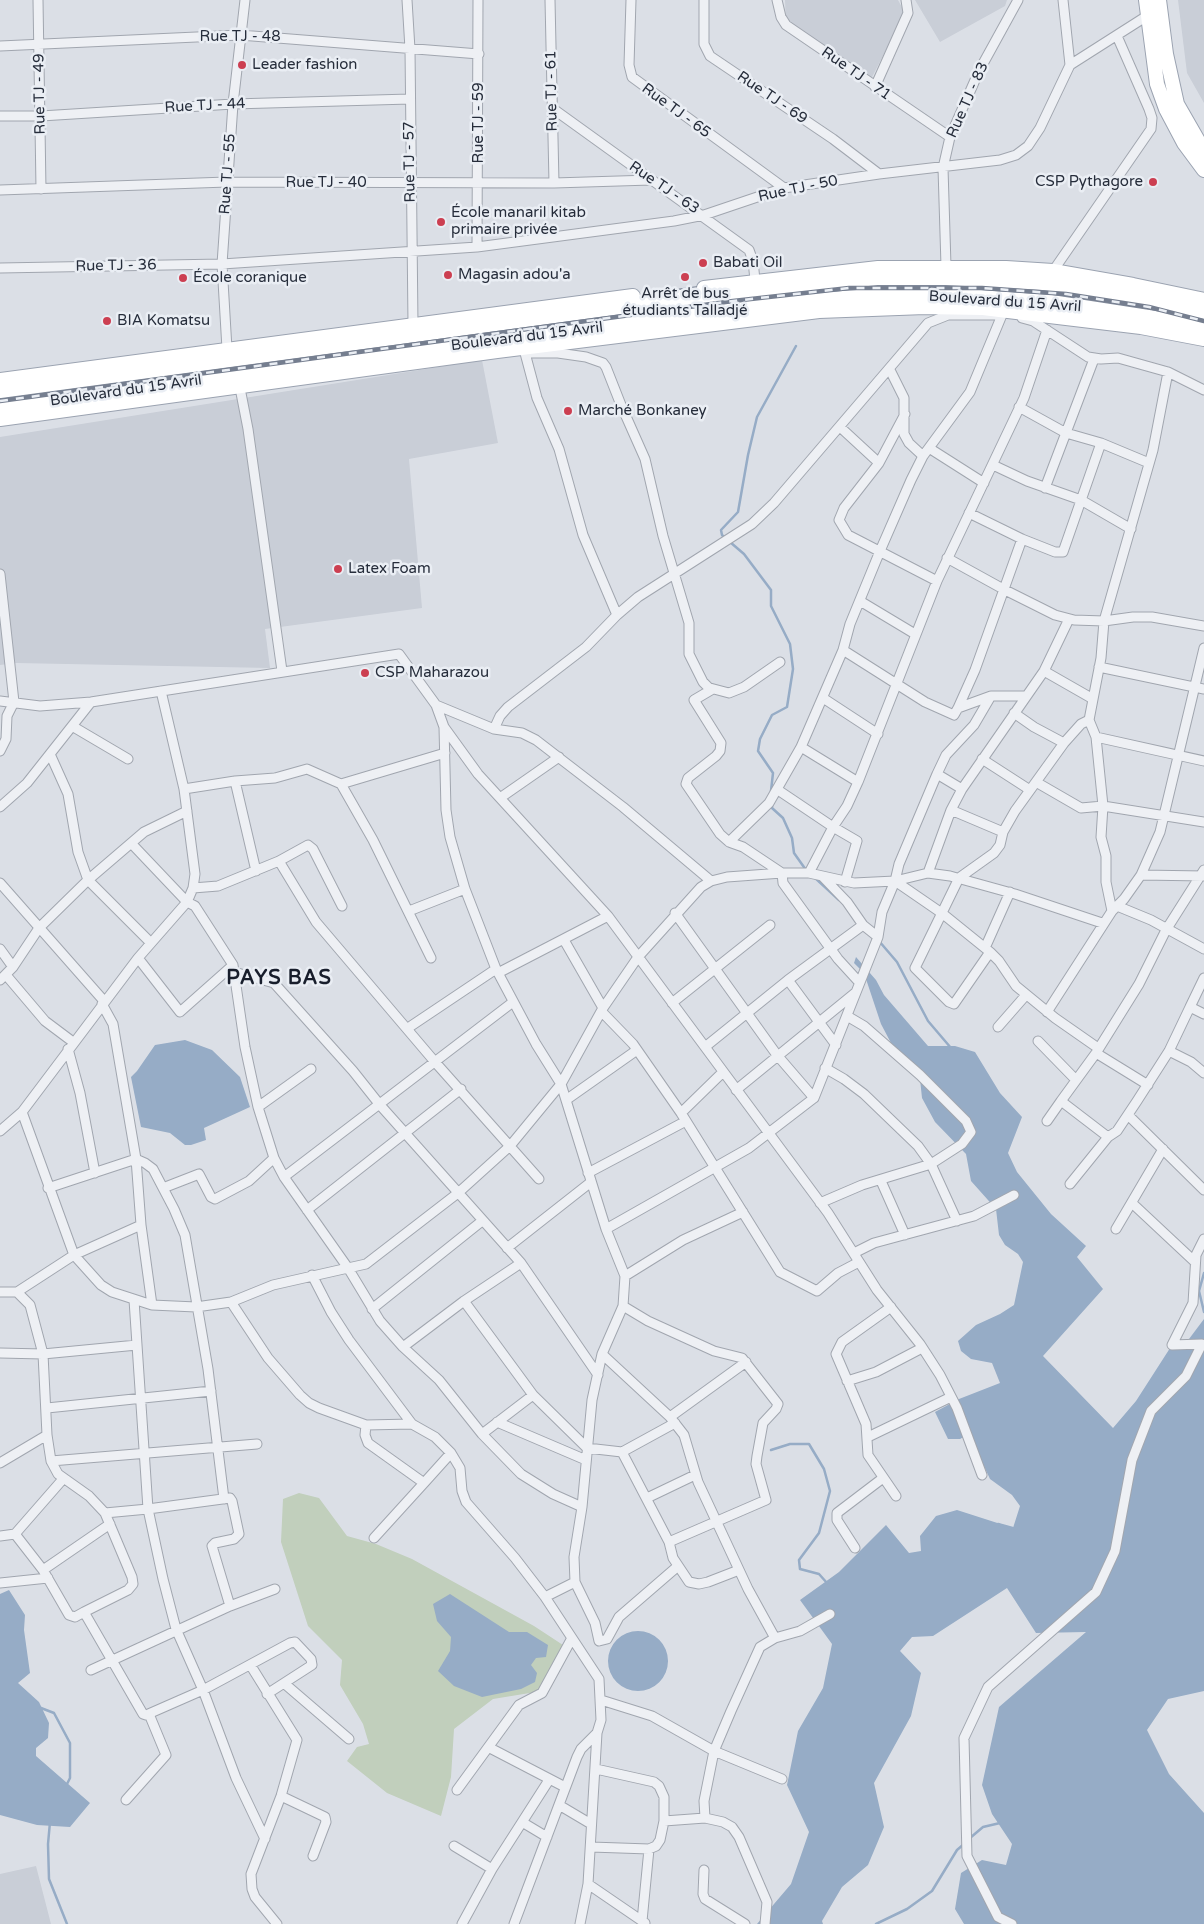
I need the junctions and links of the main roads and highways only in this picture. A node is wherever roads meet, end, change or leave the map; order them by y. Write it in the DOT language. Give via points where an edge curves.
graph roads {
  1 [pos="1146,0"];
  2 [pos="1160,4"];
  3 [pos="1204,150"];
  4 [pos="1204,170"];
  5 [pos="1204,300"];
  6 [pos="1204,311"];
  7 [pos="1202,340"];
  8 [pos="0,380"];
  9 [pos="0,390"];
  10 [pos="0,408"];
  11 [pos="0,419"];
  1 -- 4 [label="main road" via="1157,84 1166,110 1184,143"];
  2 -- 3 [label="main road" via="1177,104"];
  5 -- 8 [label="main road, Boulevard du 15 Avril" via="1053,271 946,266 878,268 755,280"];
  6 -- 9 [label="highway, Boulevard du 15 Avril" via="1109,291 1043,282 877,277 695,296"];
  7 -- 10 [label="highway, Boulevard du 15 Avril" via="1161,320 1051,303 937,295 858,298 495,340"];
  7 -- 11 [label="main road, Boulevard du 15 Avril" via="1141,327 983,308 819,311"];
}
